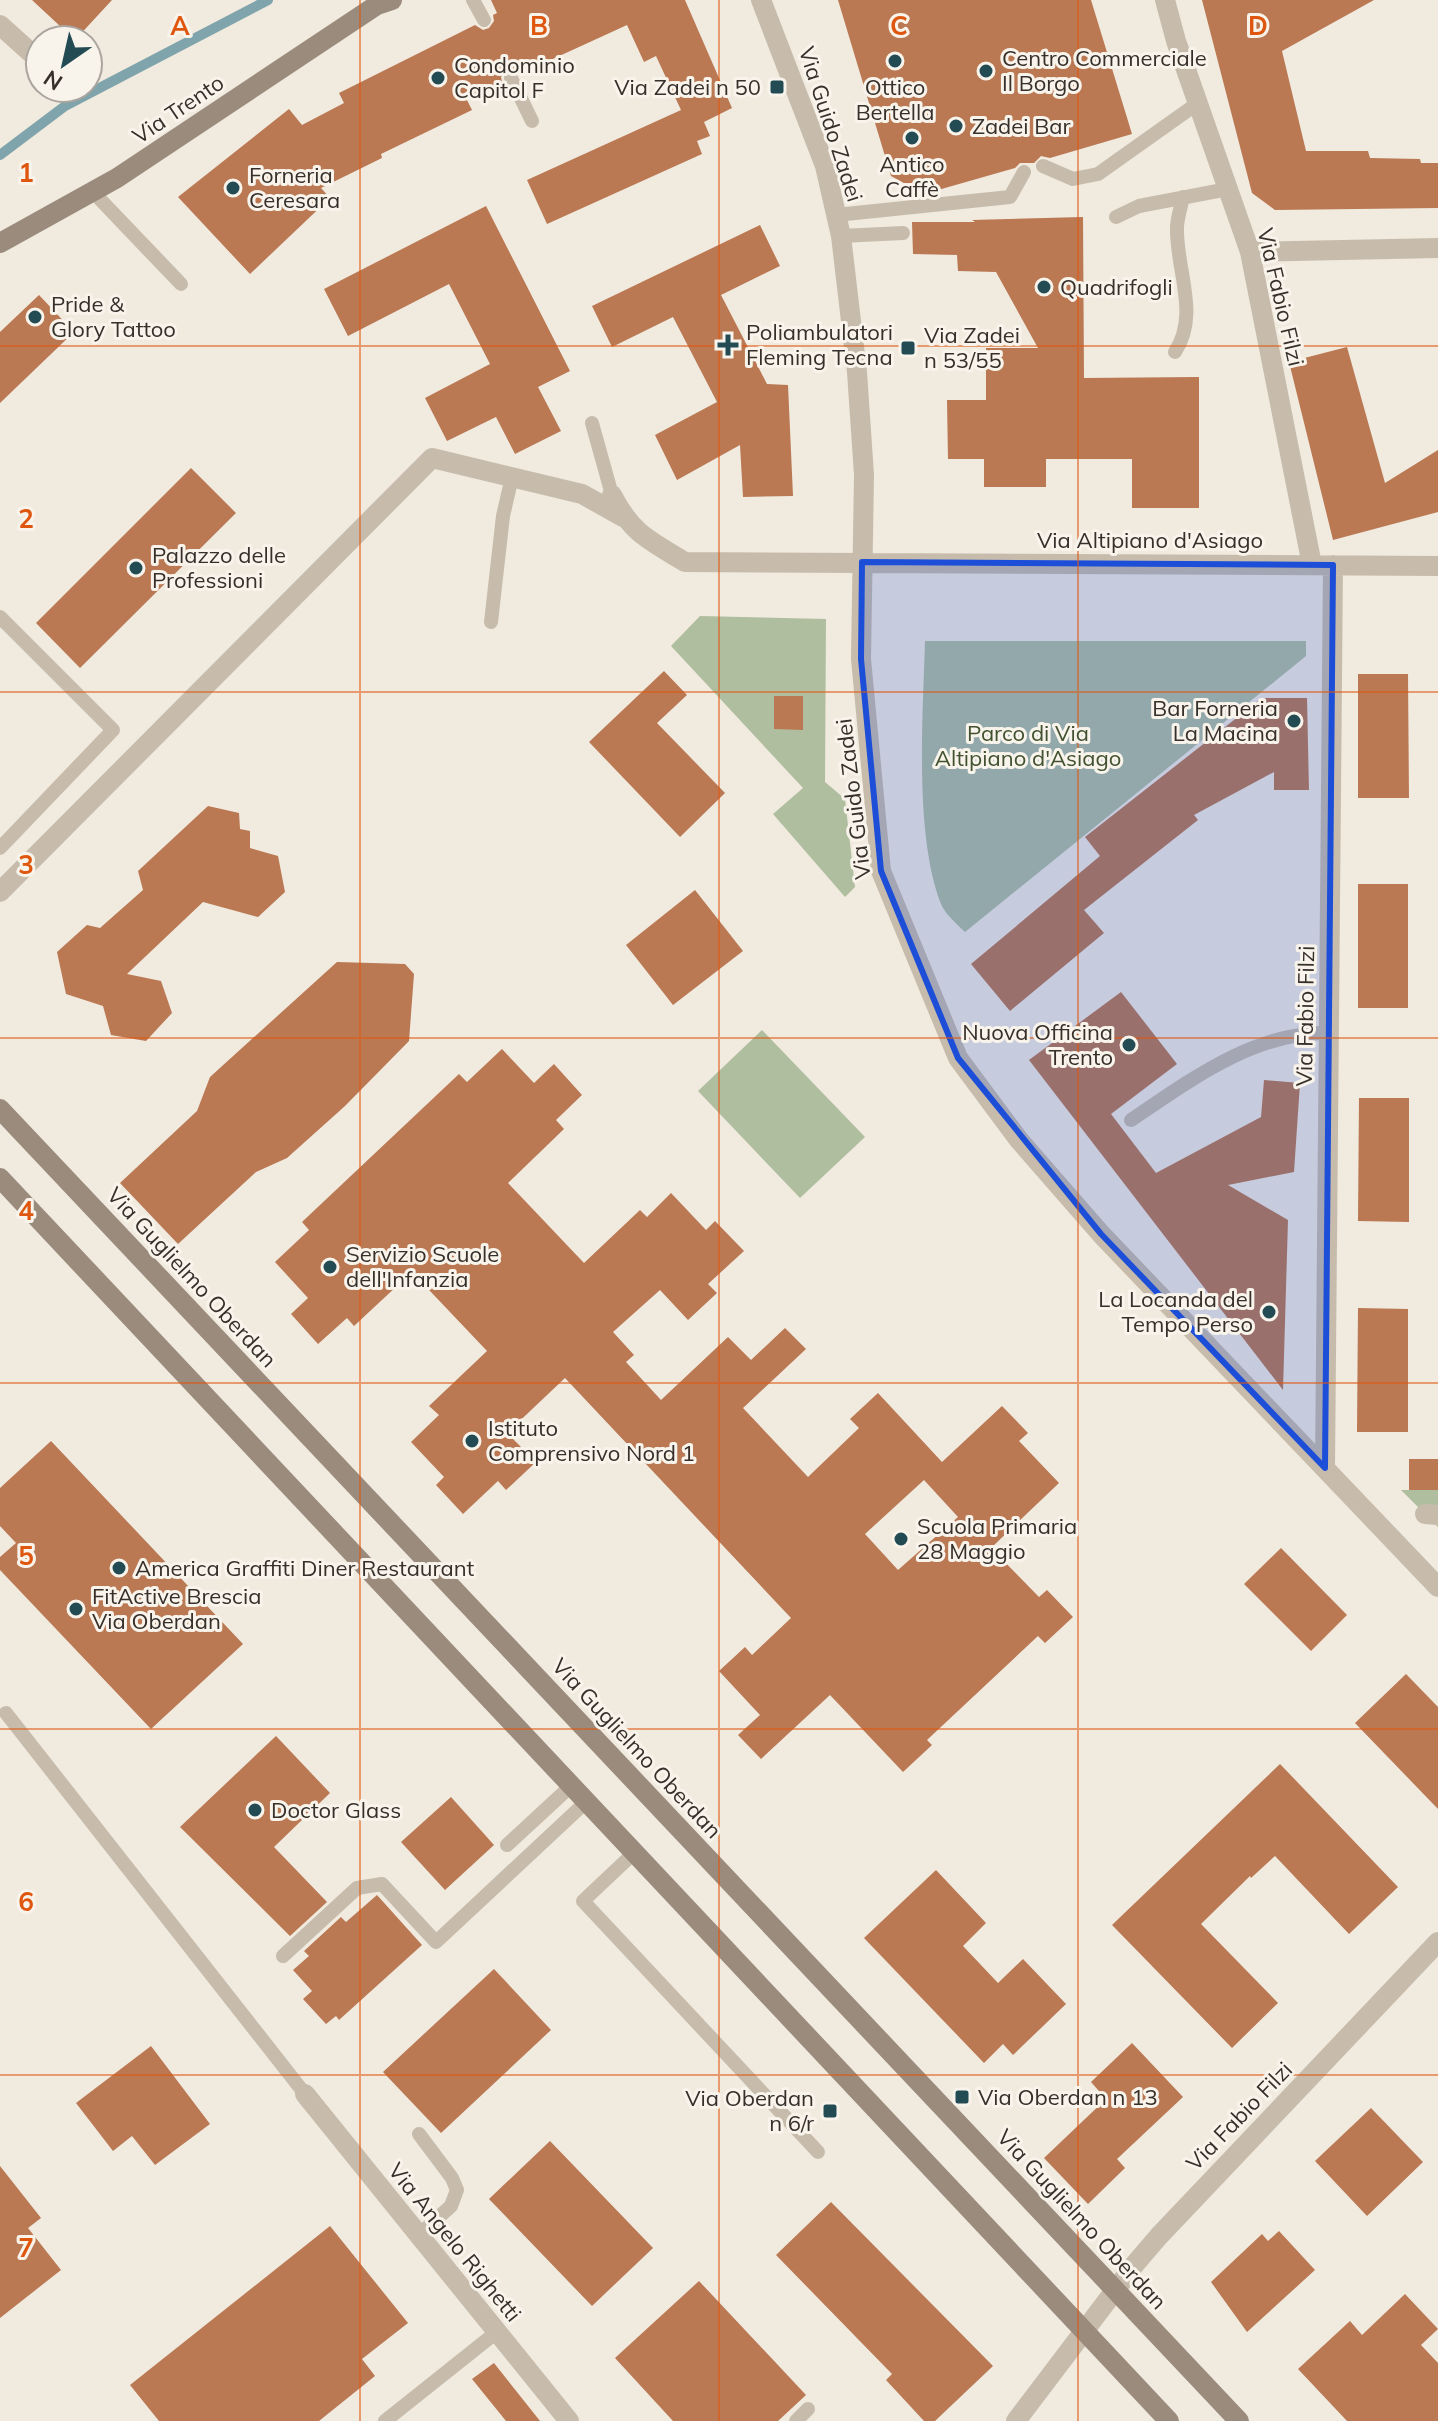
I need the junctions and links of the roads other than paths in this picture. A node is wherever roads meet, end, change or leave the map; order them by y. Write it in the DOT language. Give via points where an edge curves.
graph roads {
  1 [pos="473,0"];
  2 [pos="761,0"];
  3 [pos="1165,0"];
  4 [pos="383,2"];
  5 [pos="484,20"];
  6 [pos="0,25"];
  7 [pos="24,47"];
  8 [pos="511,78"];
  9 [pos="1198,103"];
  10 [pos="532,121"];
  11 [pos="1043,166"];
  12 [pos="1024,172"];
  13 [pos="1228,189"];
  14 [pos="94,193"];
  15 [pos="1183,197"];
  16 [pos="836,215"];
  17 [pos="1116,217"];
  18 [pos="903,233"];
  19 [pos="841,236"];
  20 [pos="0,243"];
  21 [pos="1438,248"];
  22 [pos="1250,252"];
  23 [pos="181,284"];
  24 [pos="1175,352"];
  25 [pos="592,423"];
  26 [pos="512,477"];
  27 [pos="612,495"];
  28 [pos="623,517"];
  29 [pos="862,562"];
  30 [pos="1312,565"];
  31 [pos="1333,565"];
  32 [pos="1438,566"];
  33 [pos="0,617"];
  34 [pos="491,622"];
  35 [pos="0,848"];
  36 [pos="0,892"];
  37 [pos="1329,1033"];
  38 [pos="0,1109"];
  39 [pos="1131,1120"];
  40 [pos="0,1178"];
  41 [pos="1319,1462"];
  42 [pos="1438,1587"];
  43 [pos="6,1713"];
  44 [pos="572,1785"];
  45 [pos="587,1801"];
  46 [pos="507,1845"];
  47 [pos="635,1852"];
  48 [pos="1438,1942"];
  49 [pos="283,1956"];
  50 [pos="305,2094"];
  51 [pos="419,2134"];
  52 [pos="818,2152"];
  53 [pos="419,2235"];
  54 [pos="1115,2290"];
  55 [pos="498,2331"];
  56 [pos="1085,2331"];
  57 [pos="808,2409"];
  58 [pos="563,2419"];
  59 [pos="385,2421"];
  60 [pos="796,2421"];
  61 [pos="1016,2421"];
  62 [pos="1169,2421"];
  63 [pos="1239,2421"];
  1 -- 5 [label="lane"];
  2 -- 16 [label="street, Via Guido Zadei" via="825,166"];
  3 -- 9 [label="street, Via Fabio Filzi"];
  4 -- 14 [label="main road, Via Trento"];
  6 -- 7 [label="street"];
  8 -- 10 [label="lane"];
  9 -- 11 [label="lane" via="1098,174 1073,179"];
  9 -- 13 [label="street, Via Fabio Filzi"];
  12 -- 16 [label="lane" via="1010,197"];
  13 -- 15 [label="lane"];
  13 -- 22 [label="street, Via Fabio Filzi"];
  14 -- 20 [label="main road, Via Trento"];
  14 -- 23 [label="lane"];
  15 -- 17 [label="lane"];
  15 -- 24 [label="lane" via="1177,227 1188,318"];
  16 -- 19 [label="street, Via Guido Zadei"];
  18 -- 19 [label="lane"];
  19 -- 29 [label="street, Via Guido Zadei" via="864,475"];
  21 -- 22 [label="street"];
  22 -- 30 [label="street, Via Fabio Filzi"];
  25 -- 27 [label="lane"];
  26 -- 28 [label="street" via="582,494"];
  26 -- 34 [label="lane"];
  26 -- 36 [label="street" via="432,458"];
  27 -- 28 [label="street"];
  28 -- 29 [label="street, Via Altipiano d'Asiago" via="637,533 685,562"];
  29 -- 30 [label="street, Via Altipiano d'Asiago"];
  29 -- 41 [label="street, Via Guido Zadei" via="861,659 881,871 958,1058 1019,1140 1101,1234"];
  30 -- 31 [label="street, Via Altipiano d'Asiago"];
  31 -- 32 [label="street, Via Altipiano d'Asiago"];
  31 -- 37 [label="street, Via Fabio Filzi"];
  33 -- 35 [label="lane" via="113,730"];
  37 -- 39 [label="lane" via="1303,1032 1232,1057"];
  37 -- 41 [label="street, Via Fabio Filzi"];
  38 -- 54 [label="main road, Via Guglielmo Oberdan"];
  40 -- 44 [label="main road"];
  41 -- 42 [label="street"];
  43 -- 50 [label="lane"];
  44 -- 45 [label="main road"];
  44 -- 46 [label="lane"];
  45 -- 47 [label="main road"];
  45 -- 49 [label="lane" via="436,1942 382,1884 357,1888"];
  47 -- 52 [label="lane" via="583,1901"];
  47 -- 56 [label="main road"];
  48 -- 54 [label="street, Via Fabio Filzi" via="1159,2236"];
  50 -- 53 [label="street, Via Angelo Righetti"];
  51 -- 53 [label="lane" via="457,2190 451,2206"];
  53 -- 55 [label="street, Via Angelo Righetti"];
  54 -- 56 [label="street, Via Fabio Filzi"];
  54 -- 63 [label="main road, Via Guglielmo Oberdan"];
  55 -- 58 [label="street, Via Angelo Righetti"];
  55 -- 59 [label="lane"];
  56 -- 61 [label="street, Via Fabio Filzi"];
  56 -- 62 [label="main road"];
  57 -- 60 [label="lane"];
}
